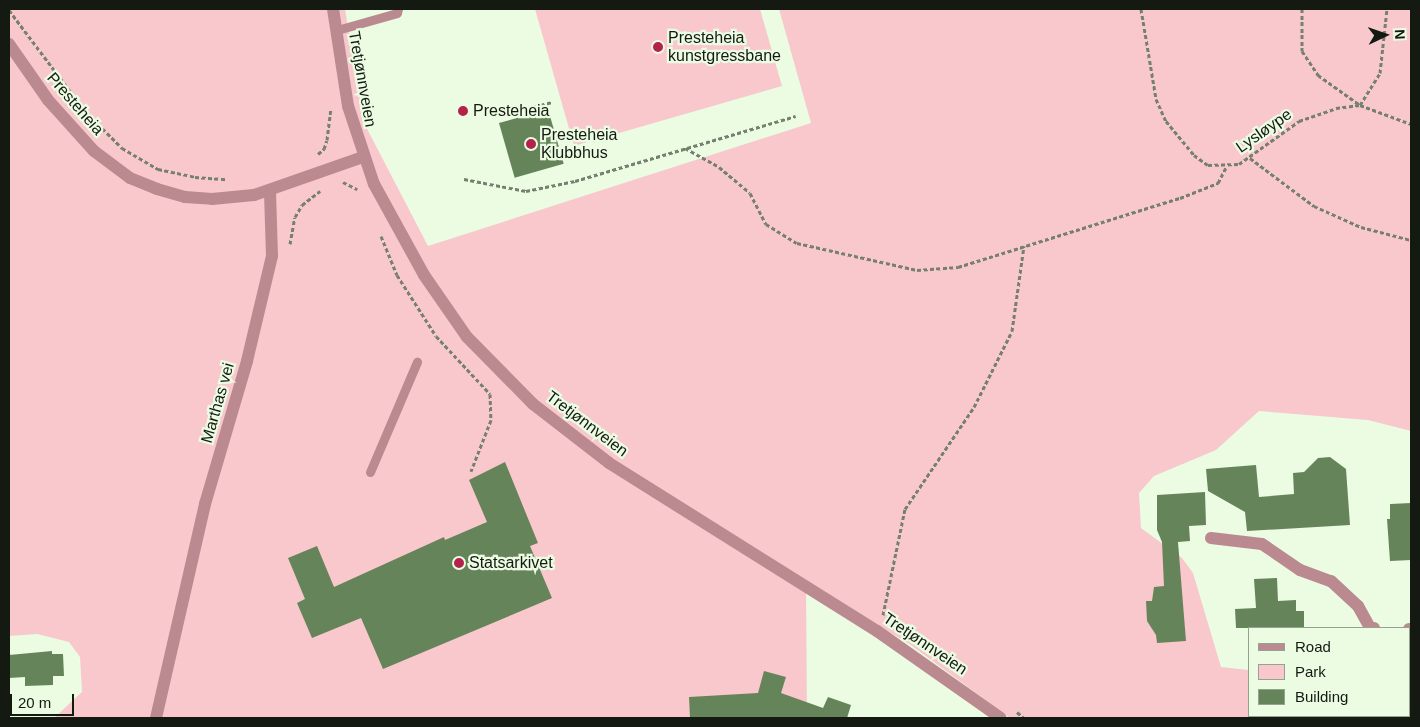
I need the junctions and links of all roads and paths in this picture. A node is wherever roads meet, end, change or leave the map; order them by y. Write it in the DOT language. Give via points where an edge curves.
graph roads {
  1 [pos="333,9"];
  2 [pos="398,9"];
  3 [pos="1141,9"];
  4 [pos="1302,9"];
  5 [pos="1387,9"];
  6 [pos="9,10"];
  7 [pos="336,30"];
  8 [pos="9,44"];
  9 [pos="552,102"];
  10 [pos="1360,105"];
  11 [pos="528,108"];
  12 [pos="331,109"];
  13 [pos="796,116"];
  14 [pos="1411,124"];
  15 [pos="685,148"];
  16 [pos="311,157"];
  17 [pos="363,157"];
  18 [pos="1250,158"];
  19 [pos="1226,167"];
  20 [pos="228,179"];
  21 [pos="464,179"];
  22 [pos="339,181"];
  23 [pos="323,188"];
  24 [pos="358,190"];
  25 [pos="270,191"];
  26 [pos="381,234"];
  27 [pos="1411,240"];
  28 [pos="1024,246"];
  29 [pos="288,251"];
  30 [pos="417,362"];
  31 [pos="471,471"];
  32 [pos="370,472"];
  33 [pos="1211,538"];
  34 [pos="875,610"];
  35 [pos="883,615"];
  36 [pos="891,620"];
  37 [pos="1369,627"];
  38 [pos="924,641"];
  39 [pos="964,669"];
  40 [pos="1014,709"];
  41 [pos="156,718"];
  42 [pos="1001,718"];
  43 [pos="1024,718"];
  1 -- 7 [label="street, Tretjønnveien"];
  2 -- 7 [label="lane" via="397,13"];
  3 -- 19 [label="path, Lysløype" via="1151,78 1166,121 1194,156 1208,166"];
  4 -- 10 [label="path, Lysløype" via="1305,60 1318,75"];
  5 -- 10 [label="path" via="1380,73"];
  6 -- 20 [label="path" via="84,110 122,148 165,171 195,178"];
  7 -- 17 [label="street, Tretjønnveien" via="348,106"];
  8 -- 25 [label="street, Presteheia" via="73,129 106,161 130,178 184,197 226,199"];
  9 -- 11 [label="path"];
  10 -- 14 [label="path, Lysløype"];
  10 -- 18 [label="path, Lysløype" via="1336,108 1298,121"];
  12 -- 16 [label="path" via="324,150"];
  13 -- 15 [label="path"];
  15 -- 21 [label="path" via="575,181 526,191"];
  15 -- 28 [label="path" via="719,167 750,193 766,224 798,243 917,270 958,267"];
  17 -- 25 [label="street"];
  17 -- 42 [label="street, Tretjønnveien" via="390,216 424,275 467,337 533,404 609,463 877,631"];
  18 -- 19 [label="path, Lysløype"];
  18 -- 27 [label="path" via="1314,206 1361,227"];
  19 -- 28 [label="path" via="1218,183"];
  22 -- 24 [label="path"];
  23 -- 29 [label="path" via="302,205 295,217"];
  25 -- 41 [label="street, Marthas vei" via="272,256 247,361 205,504"];
  26 -- 31 [label="path" via="397,275 436,336 490,394 491,420"];
  28 -- 35 [label="path" via="1012,331 974,407 905,509"];
  30 -- 32 [label="lane"];
  33 -- 37 [label="street" via="1262,544 1300,570 1331,581 1358,606"];
  34 -- 35 [label="path"];
  35 -- 36 [label="path"];
  38 -- 39 [label="path"];
  40 -- 43 [label="path"];
}
